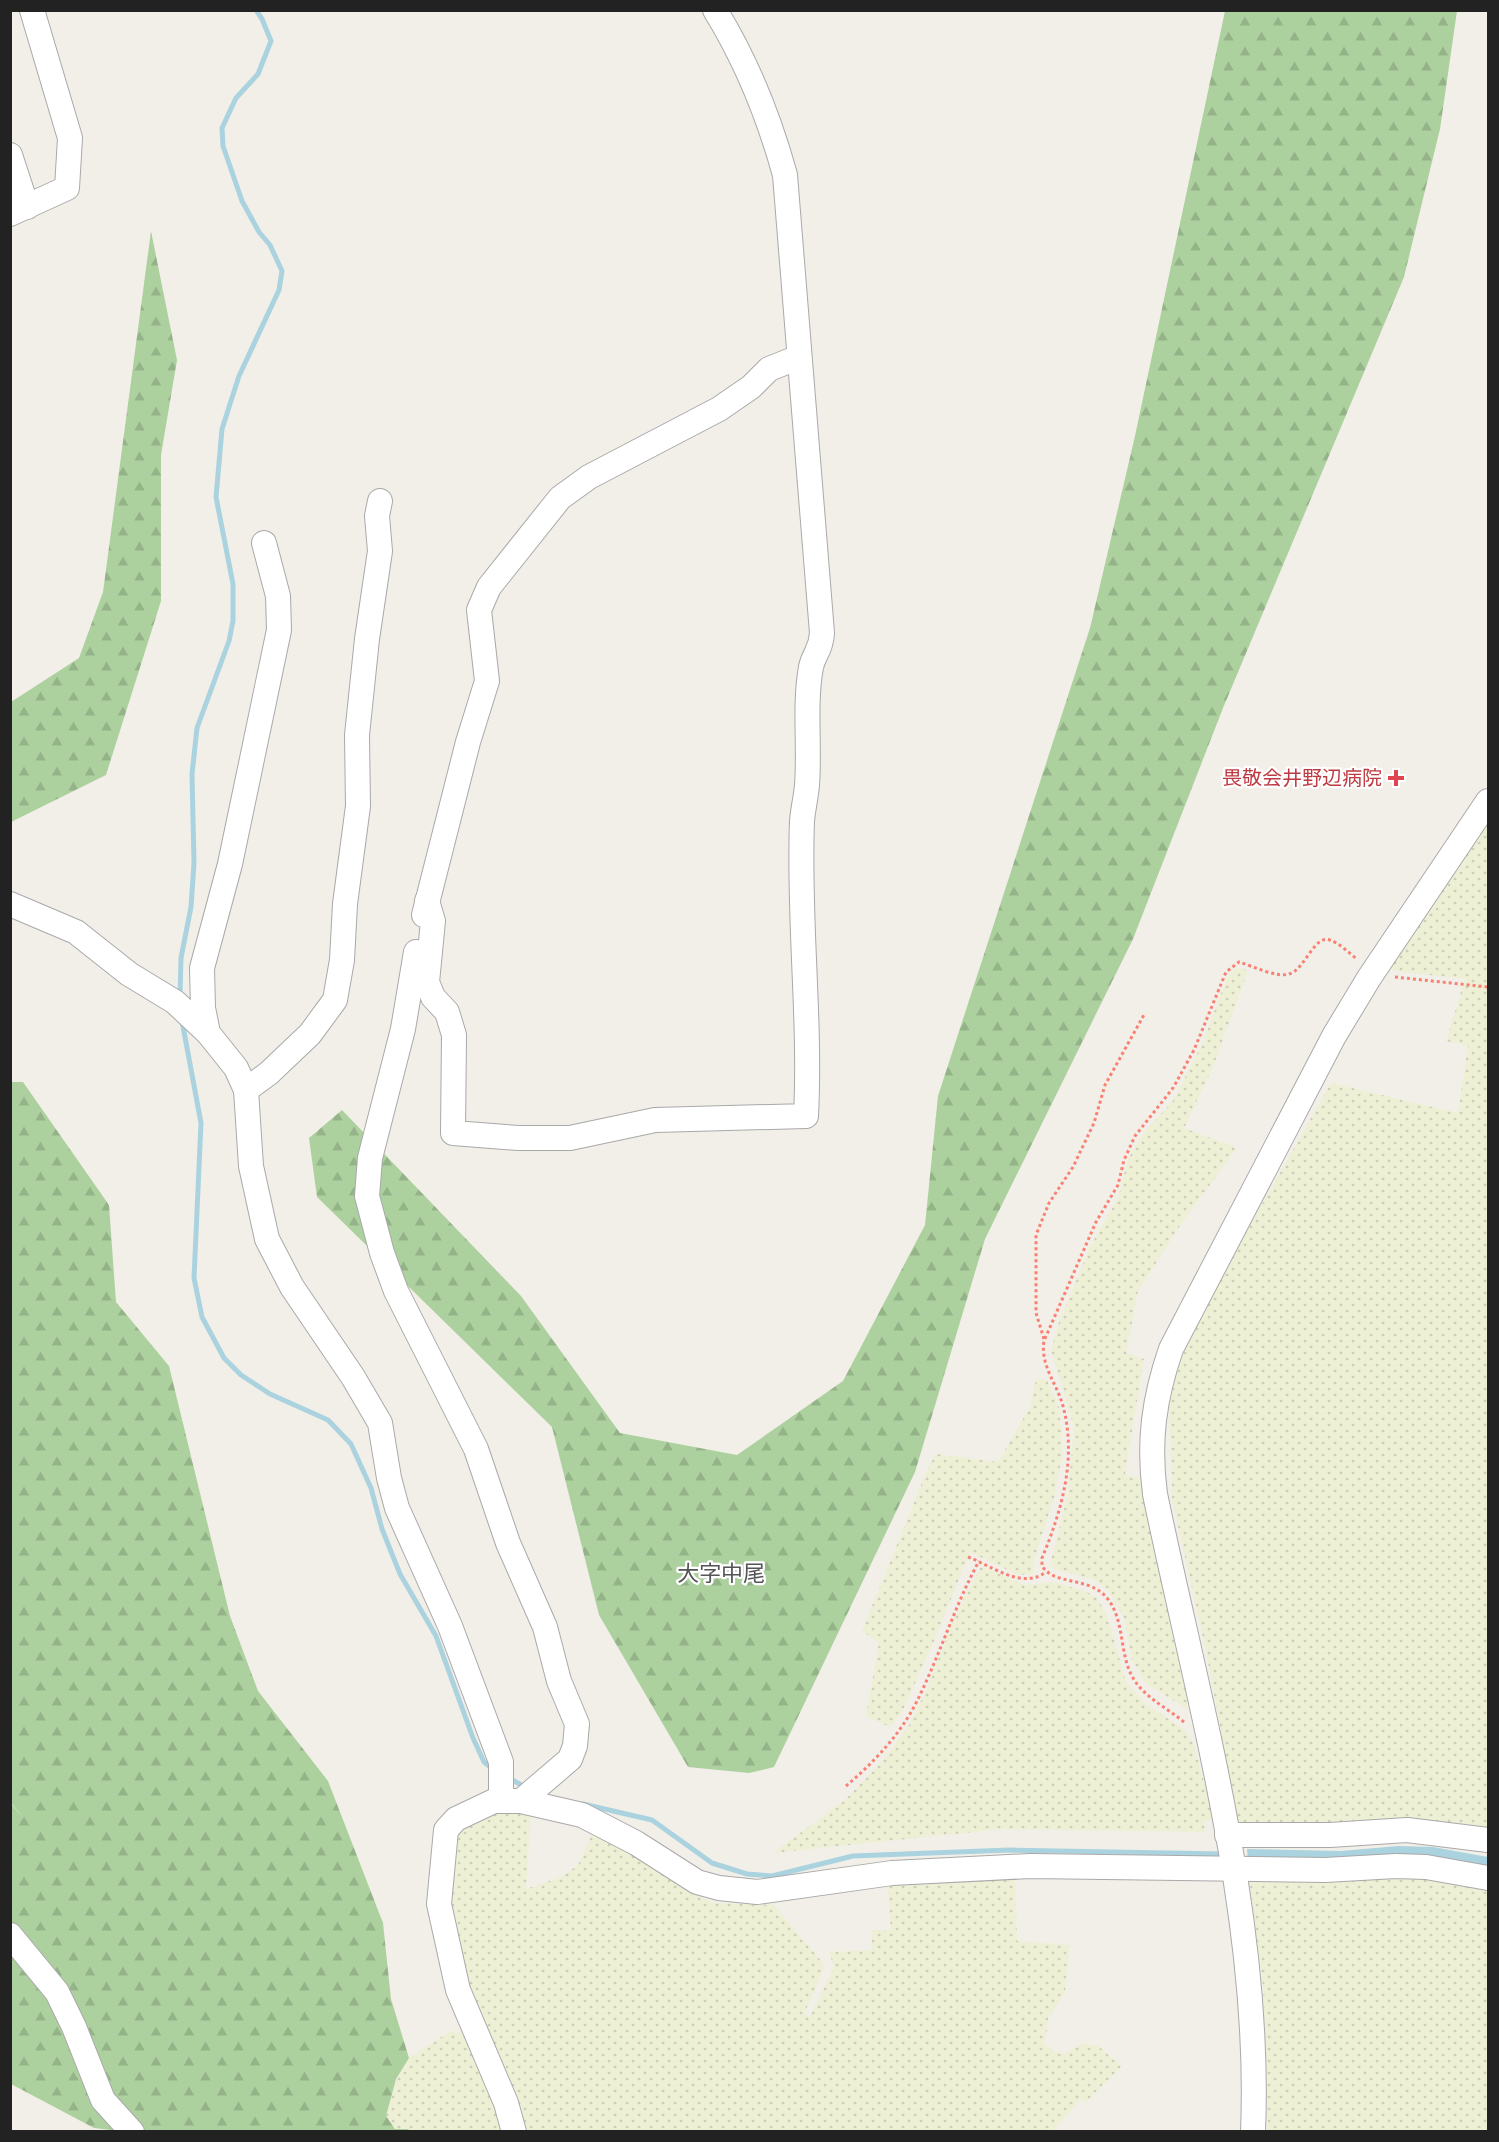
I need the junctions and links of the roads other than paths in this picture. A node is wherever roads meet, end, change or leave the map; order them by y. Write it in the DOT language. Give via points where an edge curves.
graph roads {
  1 [pos="32,10"];
  2 [pos="715,10"];
  3 [pos="10,155"];
  4 [pos="19,210"];
  5 [pos="799,357"];
  6 [pos="380,501"];
  7 [pos="264,543"];
  8 [pos="1488,801"];
  9 [pos="427,901"];
  10 [pos="10,904"];
  11 [pos="208,1033"];
  12 [pos="246,1090"];
  13 [pos="511,1800"];
  14 [pos="1228,1839"];
  15 [pos="1488,1840"];
  16 [pos="1233,1868"];
  17 [pos="1488,1878"];
  18 [pos="10,1935"];
  19 [pos="132,2132"];
  20 [pos="514,2132"];
  21 [pos="1253,2132"];
  1 -- 4 [label="street" via="70,138 68,188"];
  2 -- 5 [label="street" via="759,94 785,175"];
  3 -- 4 [label="street"];
  5 -- 9 [label="street" via="770,369 719,409 589,477 560,498 489,587 479,610 487,681"];
  5 -- 9 [label="street" via="822,633 821,648 812,665 808,702 807,785 802,819 806,1116 655,1120 570,1138 453,1133 453,1035 447,1012 433,998 428,982 433,921"];
  6 -- 12 [label="street" via="380,551 357,735 358,806 335,1000 310,1034"];
  7 -- 11 [label="street" via="278,596 279,630 230,864 202,968"];
  8 -- 14 [label="street" via="1334,1036 1171,1349 1155,1403 1150,1448 1155,1494"];
  9 -- 13 [label="street" via="403,1029 370,1158 367,1196 396,1291 476,1449 508,1543 542,1618 559,1681 577,1724 577,1740 570,1759"];
  10 -- 11 [label="street" via="76,932 122,969 176,1002"];
  11 -- 12 [label="street" via="236,1068"];
  12 -- 13 [label="street" via="251,1166 267,1239 292,1287 380,1423 397,1508 450,1626 501,1762"];
  13 -- 16 [label="street" via="582,1815 697,1882 747,1891 770,1892 853,1876 922,1871 1030,1866"];
  13 -- 20 [label="street" via="456,1819 447,1830 440,1904 458,1990 503,2094"];
  14 -- 15 [label="street" via="1407,1830"];
  14 -- 16 [label="street"];
  16 -- 17 [label="street" via="1426,1867"];
  16 -- 21 [label="street" via="1251,1989"];
  18 -- 19 [label="street" via="57,1992 103,2100"];
}
